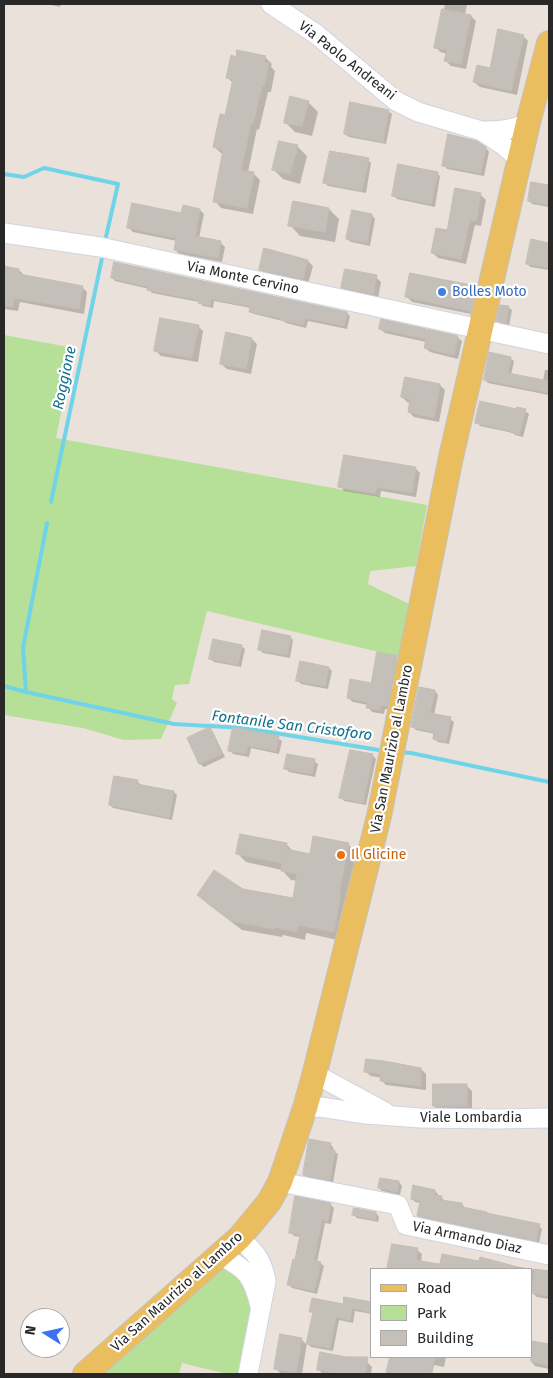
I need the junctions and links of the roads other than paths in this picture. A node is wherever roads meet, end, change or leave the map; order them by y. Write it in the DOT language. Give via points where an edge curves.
graph roads {
  1 [pos="271,4"];
  2 [pos="549,43"];
  3 [pos="528,123"];
  4 [pos="482,131"];
  5 [pos="520,160"];
  6 [pos="4,233"];
  7 [pos="480,329"];
  8 [pos="549,344"];
  9 [pos="315,1074"];
  10 [pos="305,1108"];
  11 [pos="393,1116"];
  12 [pos="549,1118"];
  13 [pos="280,1182"];
  14 [pos="239,1238"];
  15 [pos="220,1255"];
  16 [pos="549,1255"];
  17 [pos="261,1309"];
  18 [pos="84,1374"];
  19 [pos="249,1374"];
  1 -- 4 [label="street, Via Paolo Andreani" via="316,34 396,101 418,112"];
  2 -- 3 [label="main road, Via San Maurizio al Lambro"];
  3 -- 4 [label="street, Via Paolo Andreani" via="506,130"];
  3 -- 5 [label="main road, Via San Maurizio al Lambro"];
  4 -- 5 [label="street, Via Paolo Andreani"];
  5 -- 7 [label="main road, Via San Maurizio al Lambro"];
  6 -- 7 [label="street, Via Monte Cervino" via="100,247"];
  7 -- 8 [label="street, Via Monte Cervino"];
  7 -- 9 [label="main road, Via San Maurizio al Lambro" via="443,493 377,824"];
  9 -- 10 [label="main road, Via San Maurizio al Lambro"];
  9 -- 11 [label="street, Viale Lombardia"];
  10 -- 11 [label="street, Viale Lombardia"];
  10 -- 13 [label="main road, Via San Maurizio al Lambro"];
  11 -- 12 [label="street, Viale Lombardia"];
  13 -- 14 [label="main road, Via San Maurizio al Lambro" via="269,1202"];
  13 -- 16 [label="street, Via Armando Diaz" via="398,1206 406,1225"];
  14 -- 15 [label="main road, Via San Maurizio al Lambro"];
  14 -- 17 [label="street" via="263,1266 266,1281"];
  15 -- 17 [label="street" via="245,1270 256,1288"];
  15 -- 18 [label="main road, Via San Maurizio al Lambro"];
  17 -- 19 [label="street"];
}
